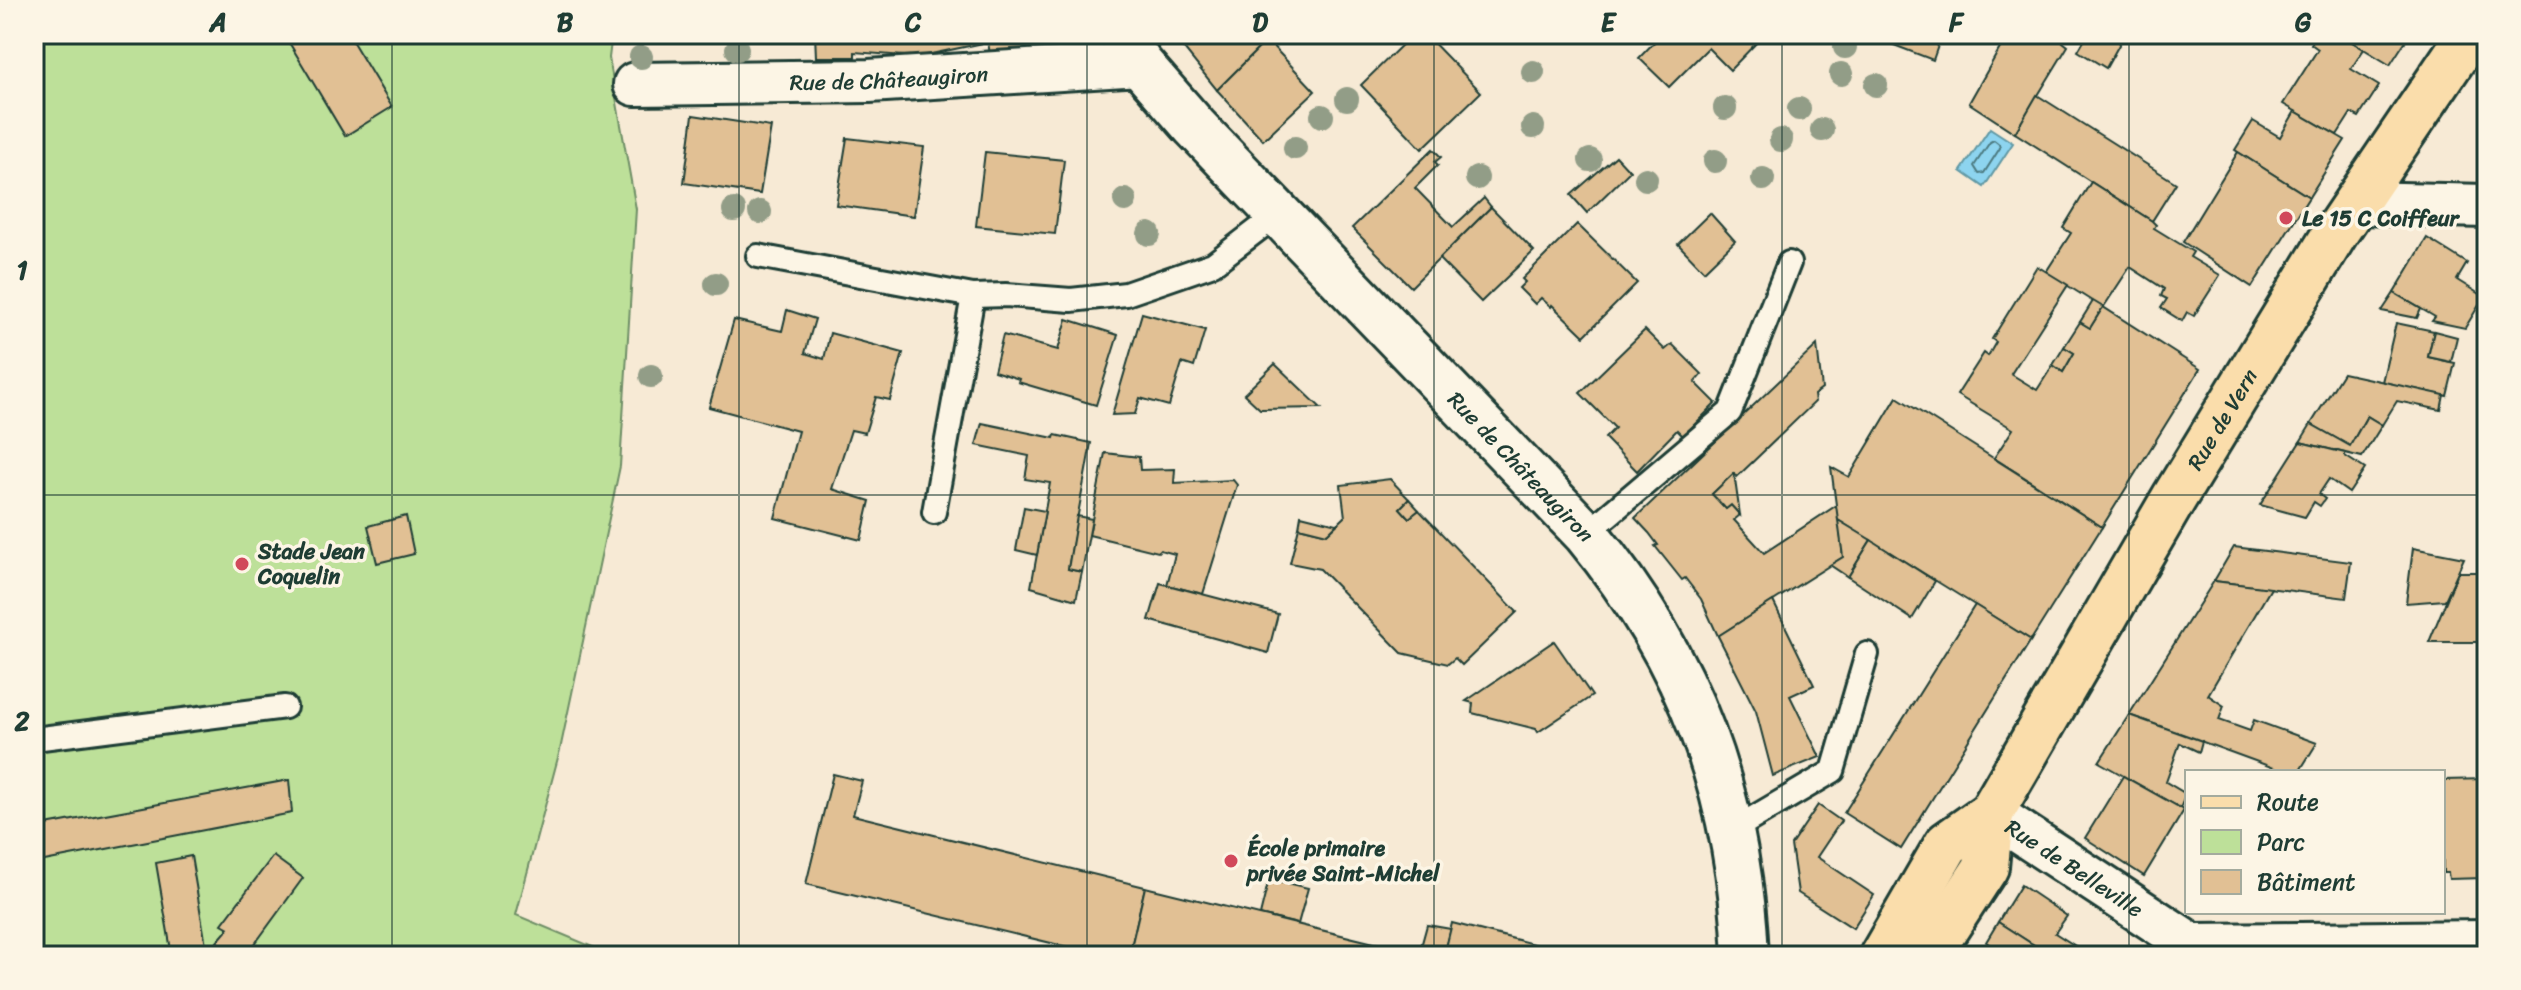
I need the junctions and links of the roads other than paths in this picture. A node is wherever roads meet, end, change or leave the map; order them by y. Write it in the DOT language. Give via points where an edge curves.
graph roads {
  1 [pos="2470,34"];
  2 [pos="1130,49"];
  3 [pos="635,84"];
  4 [pos="2357,203"];
  5 [pos="2487,206"];
  6 [pos="1277,215"];
  7 [pos="758,256"];
  8 [pos="1789,263"];
  9 [pos="973,296"];
  10 [pos="934,512"];
  11 [pos="1586,534"];
  12 [pos="1867,654"];
  13 [pos="285,707"];
  14 [pos="34,739"];
  15 [pos="1991,813"];
  16 [pos="1731,831"];
  17 [pos="2487,942"];
  18 [pos="1746,956"];
  19 [pos="1882,956"];
  20 [pos="1928,956"];
  1 -- 4 [label="main road, Rue de Vern"];
  2 -- 3 [label="street, Rue de Châteaugiron" via="869,81"];
  2 -- 6 [label="main road, Rue de Châteaugiron"];
  4 -- 5 [label="street"];
  4 -- 15 [label="main road, Rue de Vern" via="2174,498"];
  6 -- 9 [label="lane" via="1213,264 1126,294 1071,300"];
  6 -- 11 [label="main road, Rue de Châteaugiron"];
  7 -- 9 [label="lane"];
  8 -- 11 [label="lane" via="1730,412"];
  9 -- 10 [label="lane"];
  11 -- 16 [label="main road, Rue de Châteaugiron" via="1623,579 1661,640 1715,764"];
  12 -- 16 [label="lane" via="1833,771"];
  13 -- 14 [label="lane"];
  15 -- 17 [label="street, Rue de Belleville" via="2192,945"];
  15 -- 19 [label="main road, Rue de Vern" via="1947,844"];
  15 -- 20 [label="main road, Rue de Vern" via="1986,867"];
  16 -- 18 [label="main road, Rue de Châteaugiron" via="1741,878"];
}
